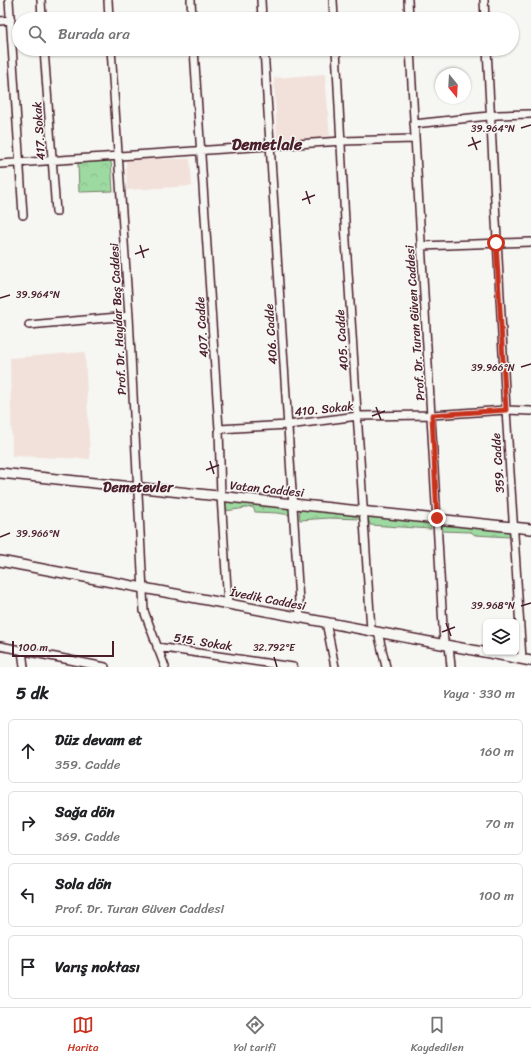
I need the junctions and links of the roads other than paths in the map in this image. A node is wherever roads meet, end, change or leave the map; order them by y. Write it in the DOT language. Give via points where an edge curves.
graph roads {
  1 [pos="9,0"];
  2 [pos="41,0"];
  3 [pos="108,0"];
  4 [pos="190,0"];
  5 [pos="261,0"];
  6 [pos="333,0"];
  7 [pos="408,0"];
  8 [pos="484,0"];
  9 [pos="42,12"];
  10 [pos="109,12"];
  11 [pos="191,12"];
  12 [pos="262,12"];
  13 [pos="334,12"];
  14 [pos="409,12"];
  15 [pos="485,12"];
  16 [pos="0,20"];
  17 [pos="11,20"];
  18 [pos="12,38"];
  19 [pos="13,56"];
  20 [pos="45,56"];
  21 [pos="112,56"];
  22 [pos="194,56"];
  23 [pos="264,56"];
  24 [pos="336,56"];
  25 [pos="410,56"];
  26 [pos="486,56"];
  27 [pos="531,114"];
  28 [pos="490,116"];
  29 [pos="414,124"];
  30 [pos="414,139"];
  31 [pos="342,141"];
  32 [pos="270,147"];
  33 [pos="200,151"];
  34 [pos="119,156"];
  35 [pos="52,160"];
  36 [pos="19,163"];
  37 [pos="0,164"];
  38 [pos="56,212"];
  39 [pos="23,215"];
  40 [pos="531,242"];
  41 [pos="496,243"];
  42 [pos="421,246"];
  43 [pos="129,316"];
  44 [pos="29,325"];
  45 [pos="506,410"];
  46 [pos="531,411"];
  47 [pos="432,415"];
  48 [pos="358,416"];
  49 [pos="288,425"];
  50 [pos="219,429"];
  51 [pos="0,473"];
  52 [pos="138,487"];
  53 [pos="221,496"];
  54 [pos="292,503"];
  55 [pos="364,512"];
  56 [pos="437,518"];
  57 [pos="513,527"];
  58 [pos="531,529"];
  59 [pos="0,561"];
  60 [pos="144,588"];
  61 [pos="228,604"];
  62 [pos="300,617"];
  63 [pos="326,622"];
  64 [pos="374,631"];
  65 [pos="447,645"];
  66 [pos="0,646"];
  67 [pos="157,647"];
  68 [pos="22,650"];
  69 [pos="526,660"];
  70 [pos="77,664"];
  71 [pos="24,667"];
  72 [pos="105,667"];
  73 [pos="165,667"];
  74 [pos="293,667"];
  75 [pos="335,667"];
  76 [pos="386,667"];
  77 [pos="451,667"];
  1 -- 17 [label="street"];
  2 -- 9 [label="street"];
  3 -- 10 [label="street"];
  4 -- 11 [label="street"];
  5 -- 12 [label="street"];
  6 -- 13 [label="street"];
  7 -- 14 [label="street"];
  8 -- 15 [label="street"];
  16 -- 17 [label="street"];
  17 -- 18 [label="street"];
  19 -- 36 [label="street"];
  20 -- 35 [label="street, 417. Sokak"];
  21 -- 34 [label="street, Prof. Dr. Haydar Baş Caddesi"];
  22 -- 33 [label="street, 407. Cadde"];
  23 -- 32 [label="street, 406. Cadde"];
  24 -- 31 [label="street, 405. Cadde"];
  25 -- 29 [label="street, Prof. Dr. Turan Güven Caddesi"];
  26 -- 28 [label="street, 359. Cadde"];
  27 -- 28 [label="street"];
  28 -- 29 [label="street"];
  28 -- 41 [label="street, 359. Cadde"];
  29 -- 30 [label="street, Prof. Dr. Turan Güven Caddesi"];
  30 -- 31 [label="street"];
  30 -- 42 [label="street, Prof. Dr. Turan Güven Caddesi"];
  31 -- 32 [label="street"];
  31 -- 48 [label="street, 405. Cadde"];
  32 -- 33 [label="street"];
  32 -- 49 [label="street, 406. Cadde"];
  33 -- 34 [label="street"];
  33 -- 50 [label="street, 407. Cadde"];
  34 -- 35 [label="street"];
  34 -- 43 [label="street, Prof. Dr. Haydar Baş Caddesi"];
  35 -- 36 [label="street"];
  35 -- 38 [label="street, 417. Sokak"];
  36 -- 37 [label="street"];
  36 -- 39 [label="street"];
  40 -- 41 [label="street"];
  41 -- 42 [label="street"];
  41 -- 45 [label="street, 359. Cadde"];
  42 -- 47 [label="street, Prof. Dr. Turan Güven Caddesi"];
  43 -- 44 [label="street"];
  43 -- 52 [label="street, Prof. Dr. Haydar Baş Caddesi"];
  45 -- 46 [label="street, 410. Sokak"];
  45 -- 47 [label="street, 410. Sokak"];
  45 -- 57 [label="street, 359. Cadde"];
  47 -- 48 [label="street, 410. Sokak"];
  47 -- 56 [label="street, Prof. Dr. Turan Güven Caddesi"];
  48 -- 49 [label="street, 410. Sokak"];
  48 -- 55 [label="street, 405. Cadde"];
  49 -- 50 [label="street, 410. Sokak"];
  49 -- 54 [label="street, 406. Cadde"];
  50 -- 53 [label="street, 407. Cadde"];
  51 -- 52 [label="main road, Vatan Caddesi"];
  52 -- 53 [label="main road, Vatan Caddesi"];
  52 -- 60 [label="street, Prof. Dr. Haydar Baş Caddesi"];
  53 -- 54 [label="main road, Vatan Caddesi"];
  53 -- 61 [label="street, 407. Cadde"];
  54 -- 55 [label="main road, Vatan Caddesi"];
  54 -- 62 [label="street, 406. Cadde"];
  55 -- 56 [label="main road, Vatan Caddesi"];
  55 -- 64 [label="street, 405. Cadde"];
  56 -- 57 [label="main road, Vatan Caddesi"];
  56 -- 65 [label="street, Prof. Dr. Turan Güven Caddesi"];
  57 -- 58 [label="main road, Vatan Caddesi"];
  57 -- 69 [label="street, 359. Cadde"];
  59 -- 60 [label="main road, İvedik Caddesi"];
  60 -- 61 [label="main road, İvedik Caddesi"];
  60 -- 67 [label="street, Prof. Dr. Haydar Baş Caddesi" via="145,617"];
  61 -- 62 [label="main road, İvedik Caddesi"];
  62 -- 63 [label="main road, İvedik Caddesi"];
  63 -- 64 [label="main road, İvedik Caddesi"];
  63 -- 75 [label="street"];
  64 -- 65 [label="main road, İvedik Caddesi"];
  64 -- 76 [label="street, 405. Cadde"];
  65 -- 69 [label="main road, İvedik Caddesi"];
  65 -- 77 [label="street, Prof. Dr. Turan Güven Caddesi"];
  66 -- 68 [label="street"];
  67 -- 73 [label="street, Prof. Dr. Haydar Baş Caddesi"];
  67 -- 74 [label="street, 515. Sokak"];
  68 -- 70 [label="street"];
  68 -- 71 [label="street"];
  70 -- 72 [label="street"];
}
